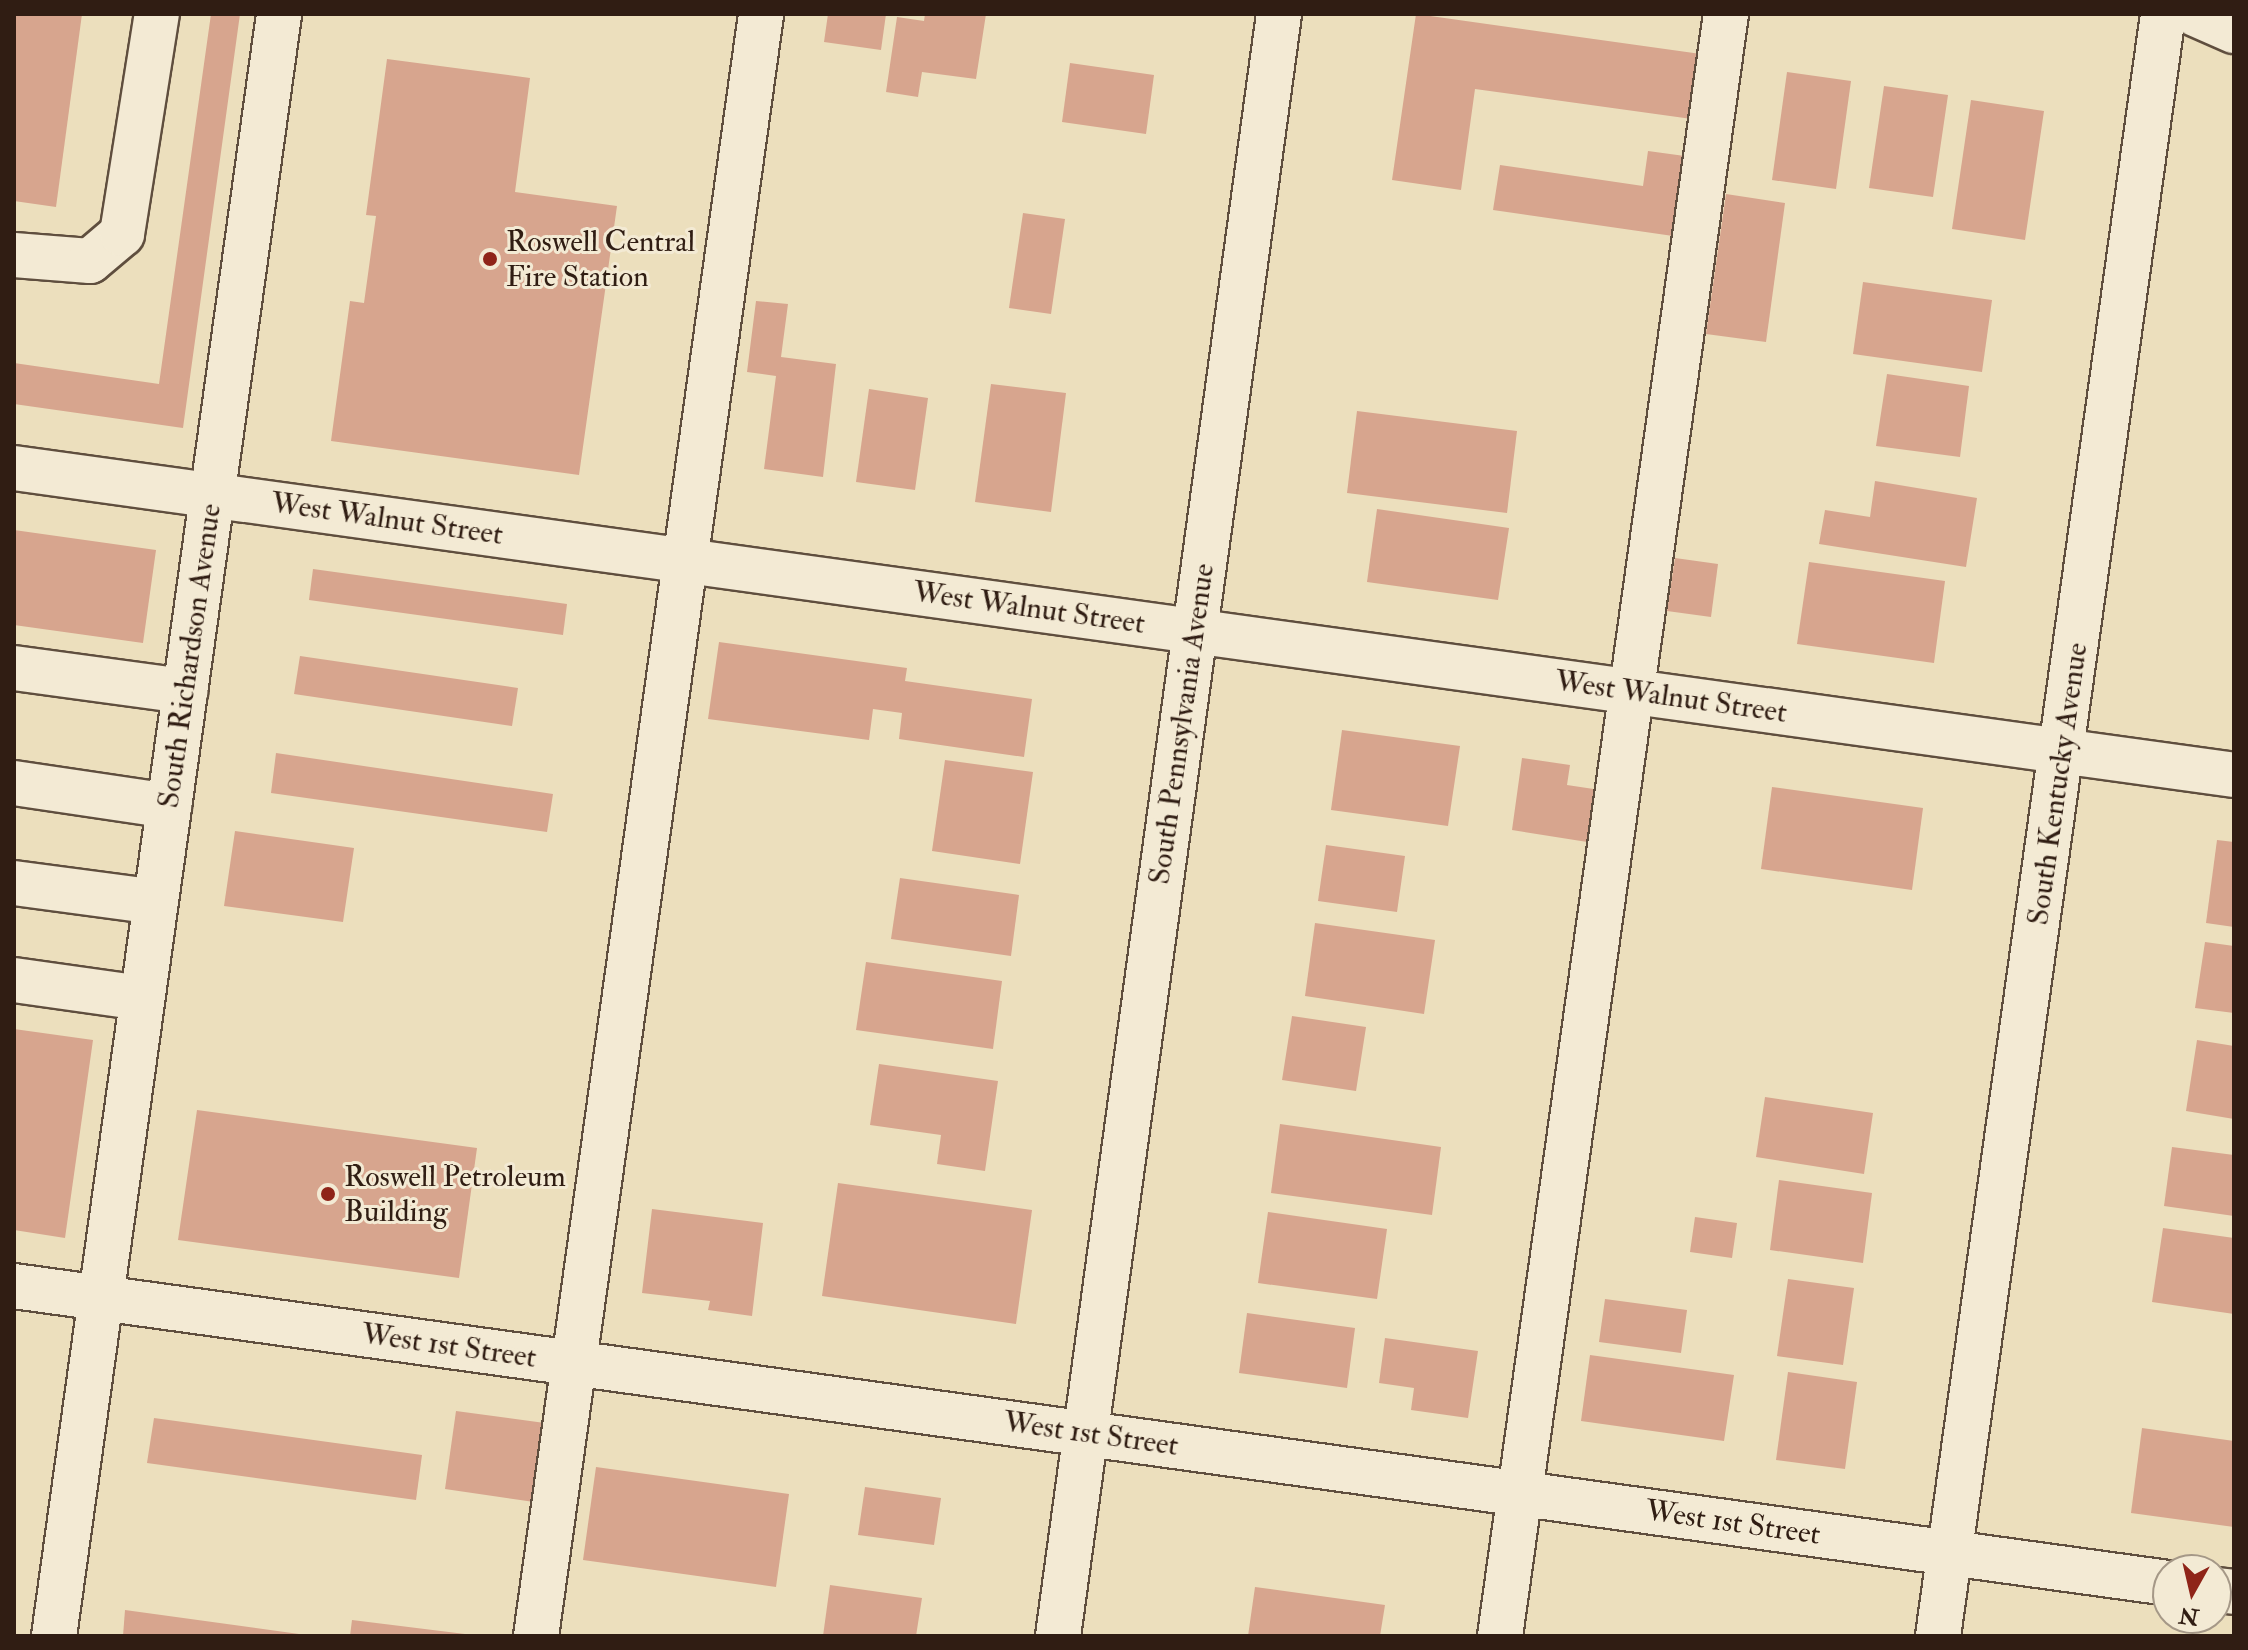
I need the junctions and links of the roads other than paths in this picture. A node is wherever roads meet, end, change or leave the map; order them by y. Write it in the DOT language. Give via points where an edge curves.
graph roads {
  1 [pos="157,14"];
  2 [pos="279,14"];
  3 [pos="761,14"];
  4 [pos="1279,14"];
  5 [pos="1726,14"];
  6 [pos="2163,14"];
  7 [pos="2195,14"];
  8 [pos="2234,31"];
  9 [pos="14,255"];
  10 [pos="14,468"];
  11 [pos="213,495"];
  12 [pos="687,560"];
  13 [pos="1195,631"];
  14 [pos="14,668"];
  15 [pos="185,691"];
  16 [pos="1631,691"];
  17 [pos="2063,751"];
  18 [pos="2234,775"];
  19 [pos="14,783"];
  20 [pos="169,806"];
  21 [pos="14,883"];
  22 [pos="156,902"];
  23 [pos="14,980"];
  24 [pos="142,998"];
  25 [pos="14,1286"];
  26 [pos="101,1298"];
  27 [pos="572,1363"];
  28 [pos="1085,1433"];
  29 [pos="1520,1494"];
  30 [pos="1950,1553"];
  31 [pos="2152,1581"];
  32 [pos="54,1636"];
  33 [pos="536,1636"];
  34 [pos="1058,1636"];
  35 [pos="1500,1636"];
  36 [pos="1938,1636"];
  1 -- 9 [label="street" via="122,234 90,261"];
  2 -- 11 [label="street, South Richardson Avenue"];
  3 -- 12 [label="street"];
  4 -- 13 [label="street, South Pennsylvania Avenue"];
  5 -- 16 [label="street"];
  6 -- 17 [label="street, South Kentucky Avenue"];
  7 -- 8 [label="street"];
  10 -- 11 [label="street, West Walnut Street"];
  11 -- 12 [label="street, West Walnut Street"];
  11 -- 15 [label="street, South Richardson Avenue"];
  12 -- 13 [label="street, West Walnut Street"];
  12 -- 27 [label="street"];
  13 -- 16 [label="street, West Walnut Street"];
  13 -- 28 [label="street, South Pennsylvania Avenue"];
  14 -- 15 [label="street"];
  15 -- 20 [label="street, South Richardson Avenue"];
  16 -- 17 [label="street, West Walnut Street"];
  16 -- 29 [label="street"];
  17 -- 18 [label="street, West Walnut Street"];
  17 -- 30 [label="street, South Kentucky Avenue"];
  19 -- 20 [label="street"];
  20 -- 22 [label="street, South Richardson Avenue"];
  21 -- 22 [label="street"];
  22 -- 24 [label="street, South Richardson Avenue"];
  23 -- 24 [label="street"];
  24 -- 26 [label="street, South Richardson Avenue"];
  25 -- 26 [label="street, West 1st Street"];
  26 -- 27 [label="street, West 1st Street"];
  26 -- 32 [label="street, South Richardson Avenue"];
  27 -- 28 [label="street, West 1st Street"];
  27 -- 33 [label="street"];
  28 -- 29 [label="street, West 1st Street"];
  28 -- 34 [label="street, South Pennsylvania Avenue"];
  29 -- 30 [label="street, West 1st Street"];
  29 -- 35 [label="street"];
  30 -- 31 [label="street, West 1st Street"];
  30 -- 36 [label="street, South Kentucky Avenue"];
}
